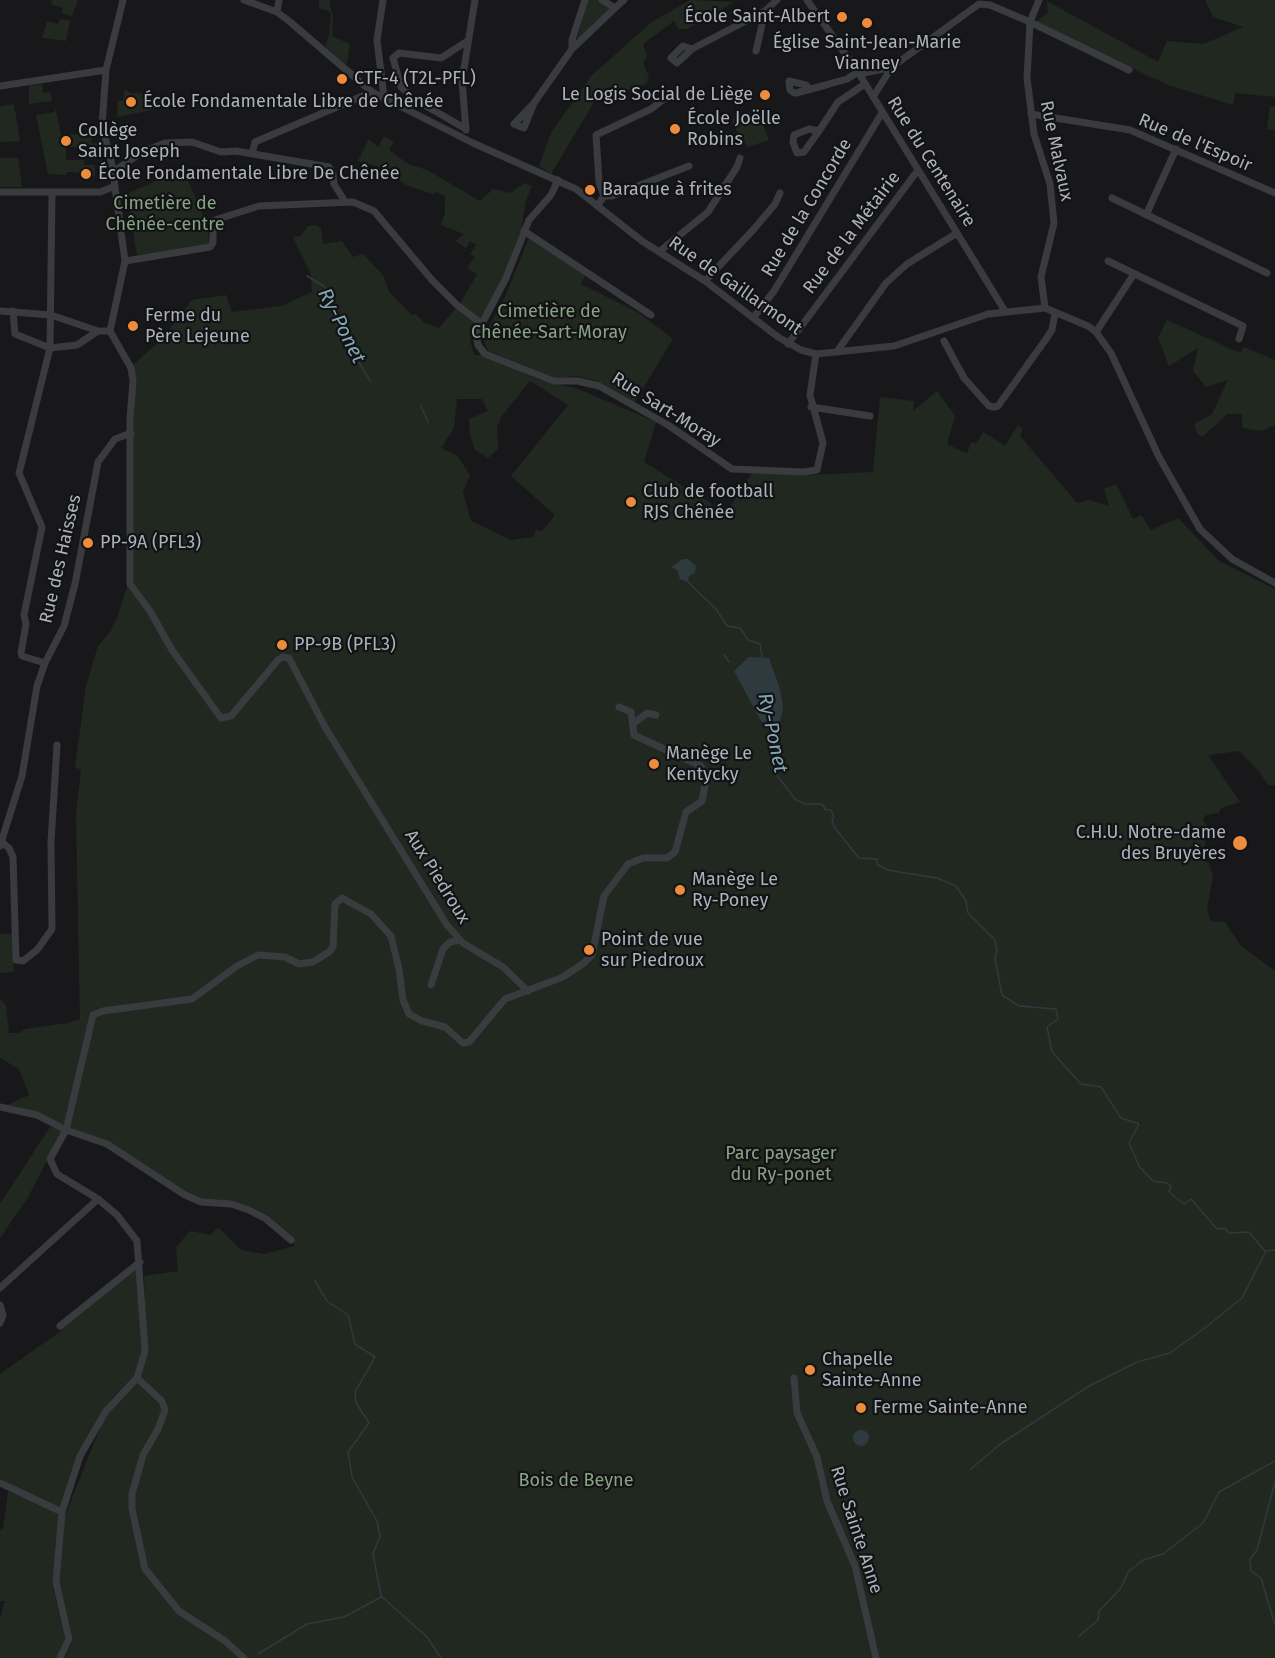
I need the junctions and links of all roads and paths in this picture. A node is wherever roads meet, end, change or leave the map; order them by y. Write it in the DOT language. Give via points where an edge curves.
graph roads {
  1 [pos="123,0"];
  2 [pos="244,0"];
  3 [pos="279,0"];
  4 [pos="383,0"];
  5 [pos="476,0"];
  6 [pos="585,0"];
  7 [pos="602,0"];
  8 [pos="624,0"];
  9 [pos="777,0"];
  10 [pos="807,0"];
  11 [pos="1039,0"];
  12 [pos="615,8"];
  13 [pos="765,11"];
  14 [pos="277,12"];
  15 [pos="1030,22"];
  16 [pos="466,42"];
  17 [pos="572,49"];
  18 [pos="692,49"];
  19 [pos="756,51"];
  20 [pos="892,67"];
  21 [pos="106,70"];
  22 [pos="1129,70"];
  23 [pos="858,73"];
  24 [pos="865,84"];
  25 [pos="0,86"];
  26 [pos="810,89"];
  27 [pos="372,92"];
  28 [pos="384,97"];
  29 [pos="873,97"];
  30 [pos="664,99"];
  31 [pos="534,103"];
  32 [pos="882,113"];
  33 [pos="1031,114"];
  34 [pos="466,129"];
  35 [pos="819,131"];
  36 [pos="466,138"];
  37 [pos="1176,150"];
  38 [pos="252,154"];
  39 [pos="740,158"];
  40 [pos="689,166"];
  41 [pos="918,170"];
  42 [pos="113,172"];
  43 [pos="558,180"];
  44 [pos="115,186"];
  45 [pos="0,192"];
  46 [pos="52,192"];
  47 [pos="780,193"];
  48 [pos="1275,193"];
  49 [pos="604,196"];
  50 [pos="1112,198"];
  51 [pos="344,200"];
  52 [pos="597,206"];
  53 [pos="1146,215"];
  54 [pos="524,231"];
  55 [pos="957,233"];
  56 [pos="659,252"];
  57 [pos="125,261"];
  58 [pos="1108,261"];
  59 [pos="1267,273"];
  60 [pos="1134,274"];
  61 [pos="705,281"];
  62 [pos="1045,308"];
  63 [pos="0,311"];
  64 [pos="13,311"];
  65 [pos="1005,311"];
  66 [pos="1055,313"];
  67 [pos="51,315"];
  68 [pos="651,315"];
  69 [pos="754,317"];
  70 [pos="480,322"];
  71 [pos="98,331"];
  72 [pos="110,331"];
  73 [pos="1096,332"];
  74 [pos="1239,339"];
  75 [pos="944,341"];
  76 [pos="788,344"];
  77 [pos="50,348"];
  78 [pos="838,350"];
  79 [pos="816,354"];
  80 [pos="811,407"];
  81 [pos="825,409"];
  82 [pos="870,416"];
  83 [pos="815,420"];
  84 [pos="131,433"];
  85 [pos="1275,583"];
  86 [pos="45,663"];
  87 [pos="619,707"];
  88 [pos="656,715"];
  89 [pos="633,724"];
  90 [pos="57,745"];
  91 [pos="1,844"];
  92 [pos="460,939"];
  93 [pos="431,985"];
  94 [pos="528,991"];
  95 [pos="0,1107"];
  96 [pos="66,1130"];
  97 [pos="98,1199"];
  98 [pos="291,1240"];
  99 [pos="140,1262"];
  100 [pos="0,1288"];
  101 [pos="0,1305"];
  102 [pos="0,1323"];
  103 [pos="60,1326"];
  104 [pos="137,1378"];
  105 [pos="794,1378"];
  106 [pos="0,1482"];
  107 [pos="62,1512"];
  108 [pos="60,1658"];
  109 [pos="244,1658"];
  110 [pos="876,1658"];
  1 -- 21 [label="street"];
  2 -- 14 [label="street, Rue de Gaillarmont"];
  3 -- 14 [label="street"];
  4 -- 28 [label="street" via="377,40"];
  5 -- 16 [label="street"];
  6 -- 17 [label="street"];
  7 -- 12 [label="street"];
  8 -- 12 [label="street"];
  9 -- 13 [label="street"];
  10 -- 23 [label="street, Rue du Centenaire"];
  11 -- 15 [label="street, Rue Malvaux"];
  12 -- 17 [label="street"];
  13 -- 18 [label="street"];
  13 -- 19 [label="street"];
  14 -- 27 [label="street, Rue de Gaillarmont"];
  15 -- 20 [label="street" via="979,4"];
  15 -- 22 [label="street"];
  15 -- 33 [label="street, Rue Malvaux" via="1027,78"];
  16 -- 34 [label="street" via="462,81"];
  16 -- 34 [label="street" via="441,58 399,53 393,58 401,87 414,99"];
  17 -- 31 [label="street"];
  20 -- 23 [label="street"];
  20 -- 29 [label="street"];
  21 -- 25 [label="street"];
  21 -- 42 [label="street" via="102,125"];
  23 -- 24 [label="street, Rue du Centenaire"];
  23 -- 26 [label="street"];
  24 -- 29 [label="street, Rue du Centenaire"];
  24 -- 35 [label="street" via="838,102"];
  27 -- 28 [label="street, Rue de Gaillarmont"];
  27 -- 38 [label="street" via="255,142"];
  28 -- 36 [label="street, Rue de Gaillarmont"];
  29 -- 32 [label="street, Rue du Centenaire"];
  30 -- 49 [label="street" via="596,135 599,182"];
  32 -- 41 [label="street, Rue du Centenaire"];
  32 -- 69 [label="street, Rue de la Concorde" via="774,291"];
  33 -- 37 [label="street, Rue de l'Espoir" via="1130,130"];
  33 -- 62 [label="street, Rue Malvaux" via="1050,184 1054,223 1041,277"];
  34 -- 36 [label="street"];
  36 -- 43 [label="street, Rue de Gaillarmont"];
  37 -- 48 [label="street, Rue de l'Espoir"];
  37 -- 53 [label="street"];
  38 -- 42 [label="street" via="221,152 192,142 165,142"];
  38 -- 51 [label="street" via="329,167"];
  39 -- 56 [label="street" via="708,212"];
  40 -- 49 [label="street"];
  41 -- 55 [label="street, Rue du Centenaire"];
  41 -- 76 [label="street, Rue de la Métairie"];
  42 -- 44 [label="street"];
  43 -- 52 [label="street, Rue de Gaillarmont"];
  43 -- 54 [label="street, Rue Sart-Moray"];
  44 -- 46 [label="street" via="100,192"];
  44 -- 57 [label="street"];
  45 -- 46 [label="street"];
  46 -- 67 [label="street"];
  47 -- 61 [label="street" via="754,229"];
  49 -- 52 [label="street"];
  50 -- 53 [label="street"];
  51 -- 57 [label="street" via="259,206 215,220 210,247"];
  51 -- 70 [label="street" via="374,211 432,280"];
  52 -- 56 [label="street, Rue de Gaillarmont"];
  53 -- 59 [label="street"];
  54 -- 68 [label="street"];
  54 -- 70 [label="street, Rue Sart-Moray" via="506,278"];
  55 -- 65 [label="street, Rue du Centenaire"];
  55 -- 78 [label="street" via="907,264 886,283"];
  56 -- 61 [label="street, Rue de Gaillarmont"];
  57 -- 72 [label="street"];
  58 -- 60 [label="street"];
  60 -- 73 [label="street"];
  60 -- 74 [label="street" via="1243,326"];
  61 -- 69 [label="street, Rue de Gaillarmont"];
  62 -- 65 [label="street, Rue de Gaillarmont"];
  62 -- 66 [label="street"];
  63 -- 64 [label="street"];
  64 -- 67 [label="street"];
  64 -- 77 [label="street" via="15,334"];
  65 -- 78 [label="street, Rue de Gaillarmont" via="906,343"];
  66 -- 73 [label="street"];
  66 -- 75 [label="street" via="1052,330 998,406 990,406 964,378"];
  67 -- 71 [label="street"];
  67 -- 77 [label="street"];
  69 -- 76 [label="street, Rue de Gaillarmont"];
  70 -- 83 [label="street, Rue Sart-Moray" via="476,335 485,354 554,381 599,386 668,425 732,469 817,470 823,442"];
  71 -- 72 [label="street"];
  71 -- 77 [label="street" via="77,345"];
  72 -- 84 [label="street" via="132,370"];
  73 -- 85 [label="street" via="1111,353 1159,457 1200,529 1232,559"];
  76 -- 79 [label="street, Rue de Gaillarmont"];
  77 -- 86 [label="street" via="19,473 42,527 24,615 21,653 22,657"];
  78 -- 79 [label="street, Rue de Gaillarmont"];
  79 -- 80 [label="street"];
  80 -- 81 [label="street"];
  80 -- 83 [label="street"];
  81 -- 82 [label="street"];
  81 -- 83 [label="street"];
  84 -- 86 [label="street, Rue des Haisses" via="115,439 98,462 64,626"];
  84 -- 92 [label="street, Aux Piedroux" via="130,584 135,593 219,717 231,716 278,660 286,657 291,661 325,727 447,925"];
  86 -- 91 [label="street, Rue des Haisses" via="37,687 22,776"];
  87 -- 89 [label="street" via="631,712"];
  88 -- 89 [label="street" via="647,713"];
  89 -- 94 [label="street" via="634,735 701,766 706,779 702,801 686,812 675,852 667,858 643,858 628,864 604,896 592,955 576,970"];
  90 -- 91 [label="street" via="52,929 23,961 16,960 13,857 9,848"];
  92 -- 93 [label="street" via="442,949"];
  92 -- 94 [label="street, Aux Piedroux" via="503,967"];
  94 -- 96 [label="street" via="505,999 472,1040 461,1042 445,1027 414,1018 405,1008 391,936 371,914 342,898 335,904 333,947 313,962 299,964 285,957 258,955 192,999 93,1015"];
  95 -- 96 [label="street" via="37,1115"];
  96 -- 97 [label="street" via="52,1154 51,1164 57,1174"];
  96 -- 98 [label="street" via="107,1144 201,1202 249,1210"];
  97 -- 99 [label="street" via="137,1240"];
  97 -- 100 [label="street"];
  99 -- 103 [label="street"];
  99 -- 104 [label="street" via="144,1351"];
  101 -- 102 [label="street"];
  104 -- 107 [label="street" via="106,1411 80,1456"];
  104 -- 109 [label="street" via="162,1401 165,1410 143,1455 132,1494 145,1569 179,1611"];
  105 -- 110 [label="street, Rue Sainte Anne" via="797,1413 817,1457 827,1501 855,1566"];
  106 -- 107 [label="street"];
  107 -- 108 [label="street" via="56,1582 69,1639"];
}
